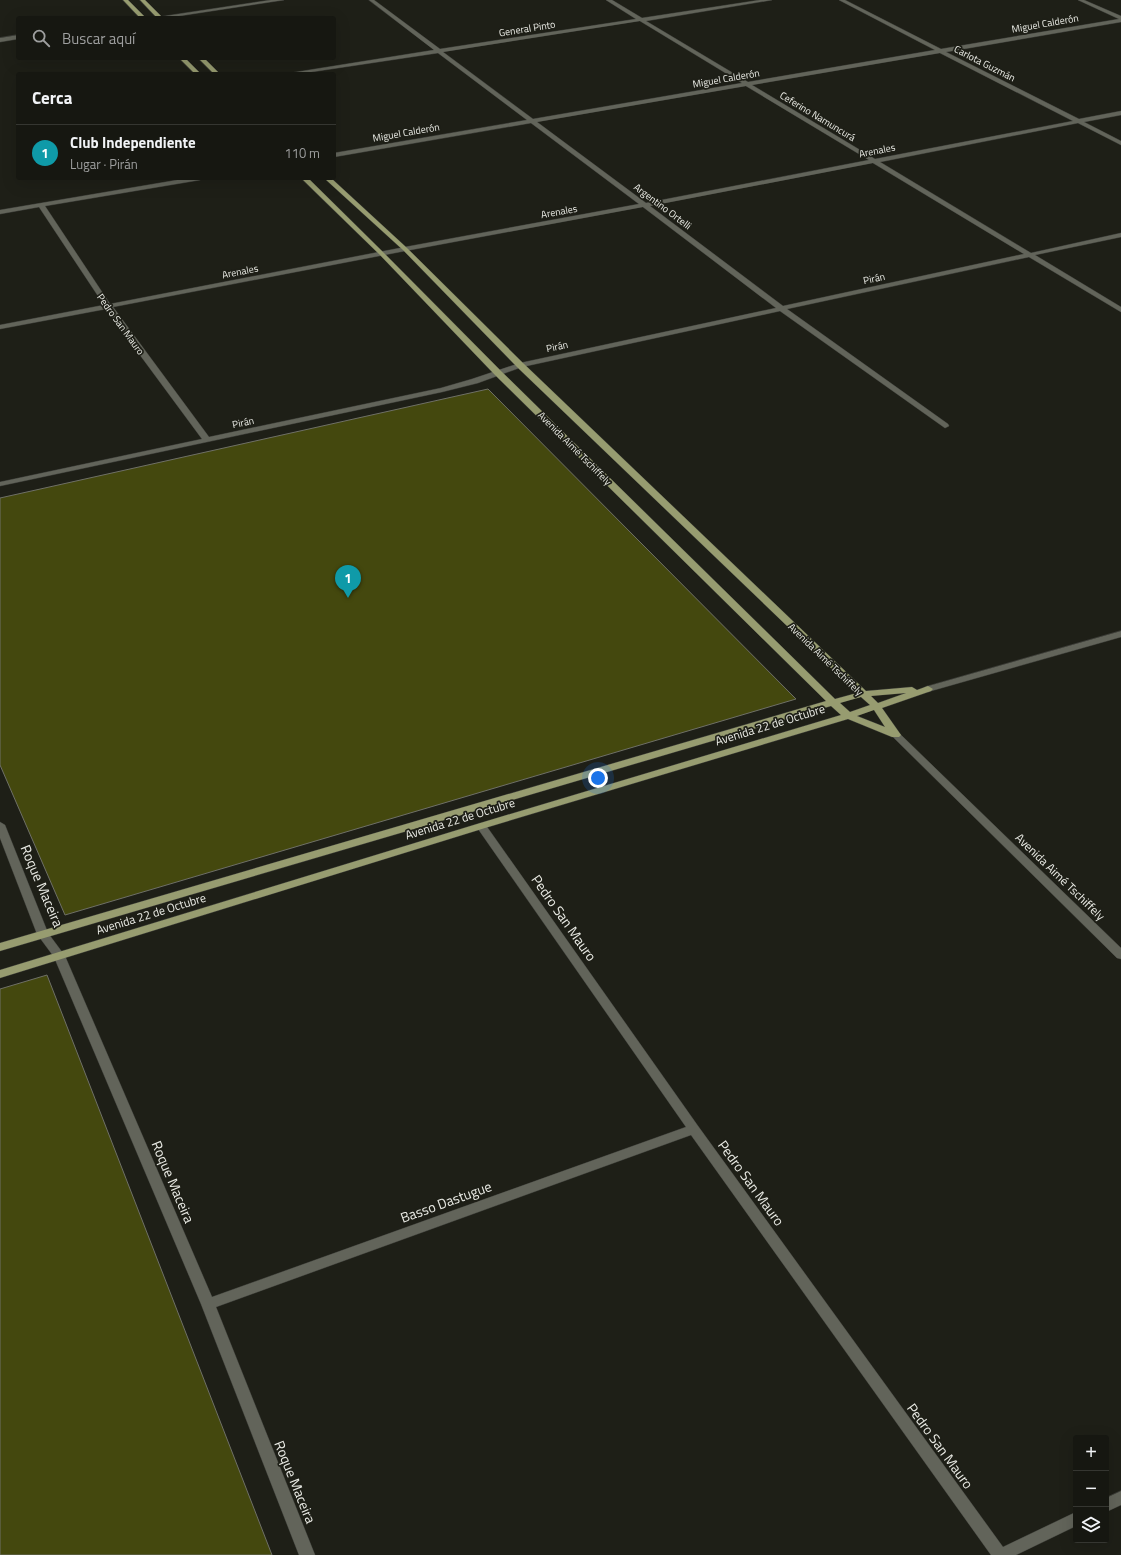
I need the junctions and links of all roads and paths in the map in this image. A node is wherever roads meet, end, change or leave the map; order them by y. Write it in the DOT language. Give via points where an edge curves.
graph roads {
  1 [pos="125,0"];
  2 [pos="142,0"];
  3 [pos="282,0"];
  4 [pos="371,0"];
  5 [pos="608,0"];
  6 [pos="770,0"];
  7 [pos="841,0"];
  8 [pos="1080,0"];
  9 [pos="141,16"];
  10 [pos="156,16"];
  11 [pos="172,16"];
  12 [pos="1121,19"];
  13 [pos="640,20"];
  14 [pos="16,37"];
  15 [pos="0,40"];
  16 [pos="438,51"];
  17 [pos="942,51"];
  18 [pos="184,60"];
  19 [pos="203,60"];
  20 [pos="196,72"];
  21 [pos="215,72"];
  22 [pos="300,72"];
  23 [pos="747,84"];
  24 [pos="1121,113"];
  25 [pos="531,121"];
  26 [pos="1080,121"];
  27 [pos="1121,142"];
  28 [pos="336,155"];
  29 [pos="874,161"];
  30 [pos="188,180"];
  31 [pos="306,180"];
  32 [pos="329,180"];
  33 [pos="41,205"];
  34 [pos="646,205"];
  35 [pos="0,212"];
  36 [pos="1121,235"];
  37 [pos="405,249"];
  38 [pos="382,254"];
  39 [pos="1029,255"];
  40 [pos="108,306"];
  41 [pos="781,308"];
  42 [pos="1121,310"];
  43 [pos="0,327"];
  44 [pos="520,365"];
  45 [pos="498,373"];
  46 [pos="945,426"];
  47 [pos="206,440"];
  48 [pos="0,484"];
  49 [pos="1121,634"];
  50 [pos="928,689"];
  51 [pos="862,694"];
  52 [pos="833,702"];
  53 [pos="876,706"];
  54 [pos="848,716"];
  55 [pos="896,735"];
  56 [pos="0,825"];
  57 [pos="481,826"];
  58 [pos="43,934"];
  59 [pos="0,947"];
  60 [pos="1121,955"];
  61 [pos="59,956"];
  62 [pos="0,974"];
  63 [pos="694,1129"];
  64 [pos="208,1304"];
  65 [pos="1121,1498"];
  66 [pos="1109,1504"];
  67 [pos="1073,1520"];
  68 [pos="307,1555"];
  69 [pos="1000,1555"];
  1 -- 9 [label="main road"];
  2 -- 10 [label="main road"];
  3 -- 11 [label="street"];
  4 -- 16 [label="street, Argentino Ortelli"];
  5 -- 13 [label="street, Ceferino Namuncurá"];
  6 -- 13 [label="street, General Pinto"];
  7 -- 17 [label="street, Carlota Guzmán"];
  8 -- 12 [label="street"];
  12 -- 17 [label="street, Miguel Calderón"];
  13 -- 16 [label="street, General Pinto"];
  13 -- 23 [label="street, Ceferino Namuncurá"];
  14 -- 15 [label="street"];
  16 -- 22 [label="street, General Pinto"];
  16 -- 25 [label="street, Argentino Ortelli"];
  17 -- 23 [label="street, Miguel Calderón"];
  17 -- 26 [label="street, Carlota Guzmán"];
  18 -- 20 [label="main road"];
  19 -- 21 [label="main road"];
  23 -- 25 [label="street, Miguel Calderón"];
  23 -- 29 [label="street, Ceferino Namuncurá"];
  24 -- 26 [label="street, Arenales"];
  25 -- 28 [label="street, Miguel Calderón"];
  25 -- 34 [label="street, Argentino Ortelli"];
  26 -- 27 [label="street, Carlota Guzmán"];
  26 -- 29 [label="street, Arenales"];
  29 -- 34 [label="street, Arenales"];
  29 -- 39 [label="street, Ceferino Namuncurá"];
  30 -- 33 [label="street"];
  31 -- 38 [label="main road, Avenida Aimé Tschiffely"];
  32 -- 37 [label="main road, Avenida Aimé Tschiffely"];
  33 -- 35 [label="street"];
  33 -- 40 [label="street, Pedro San Mauro"];
  34 -- 37 [label="street, Arenales"];
  34 -- 41 [label="street, Argentino Ortelli"];
  36 -- 39 [label="street, Pirán"];
  37 -- 38 [label="street, Arenales"];
  37 -- 44 [label="main road, Avenida Aimé Tschiffely"];
  38 -- 40 [label="street, Arenales"];
  38 -- 45 [label="main road, Avenida Aimé Tschiffely"];
  39 -- 41 [label="street, Pirán"];
  39 -- 42 [label="street, Ceferino Namuncurá"];
  40 -- 43 [label="street, Arenales"];
  40 -- 47 [label="street, Pedro San Mauro"];
  41 -- 44 [label="street, Pirán"];
  41 -- 46 [label="street, Argentino Ortelli"];
  44 -- 45 [label="street, Pirán"];
  44 -- 51 [label="main road, Avenida Aimé Tschiffely"];
  45 -- 47 [label="street, Pirán" via="442,390"];
  45 -- 52 [label="main road, Avenida Aimé Tschiffely"];
  47 -- 48 [label="street, Pirán"];
  49 -- 50 [label="street, Avenida 22 de Octubre"];
  50 -- 51 [label="main road, Avenida 22 de Octubre"];
  50 -- 53 [label="main road, Avenida 22 de Octubre"];
  51 -- 52 [label="main road, Avenida 22 de Octubre"];
  51 -- 53 [label="main road, Avenida Aimé Tschiffely"];
  52 -- 54 [label="main road, Avenida Aimé Tschiffely"];
  52 -- 58 [label="main road, Avenida 22 de Octubre"];
  53 -- 54 [label="main road, Avenida 22 de Octubre"];
  53 -- 55 [label="main road, Avenida Aimé Tschiffely"];
  54 -- 55 [label="main road"];
  54 -- 57 [label="main road, Avenida 22 de Octubre"];
  55 -- 60 [label="street, Avenida Aimé Tschiffely"];
  56 -- 58 [label="street, Roque Maceira"];
  57 -- 61 [label="main road, Avenida 22 de Octubre"];
  57 -- 63 [label="street, Pedro San Mauro"];
  58 -- 59 [label="main road, Avenida 22 de Octubre"];
  58 -- 61 [label="street, Roque Maceira"];
  61 -- 62 [label="main road, Avenida 22 de Octubre"];
  61 -- 64 [label="street, Roque Maceira"];
  63 -- 64 [label="street, Basso Dastugue"];
  63 -- 69 [label="street, Pedro San Mauro"];
  64 -- 68 [label="street, Roque Maceira"];
  65 -- 66 [label="street"];
  67 -- 69 [label="street"];
}
